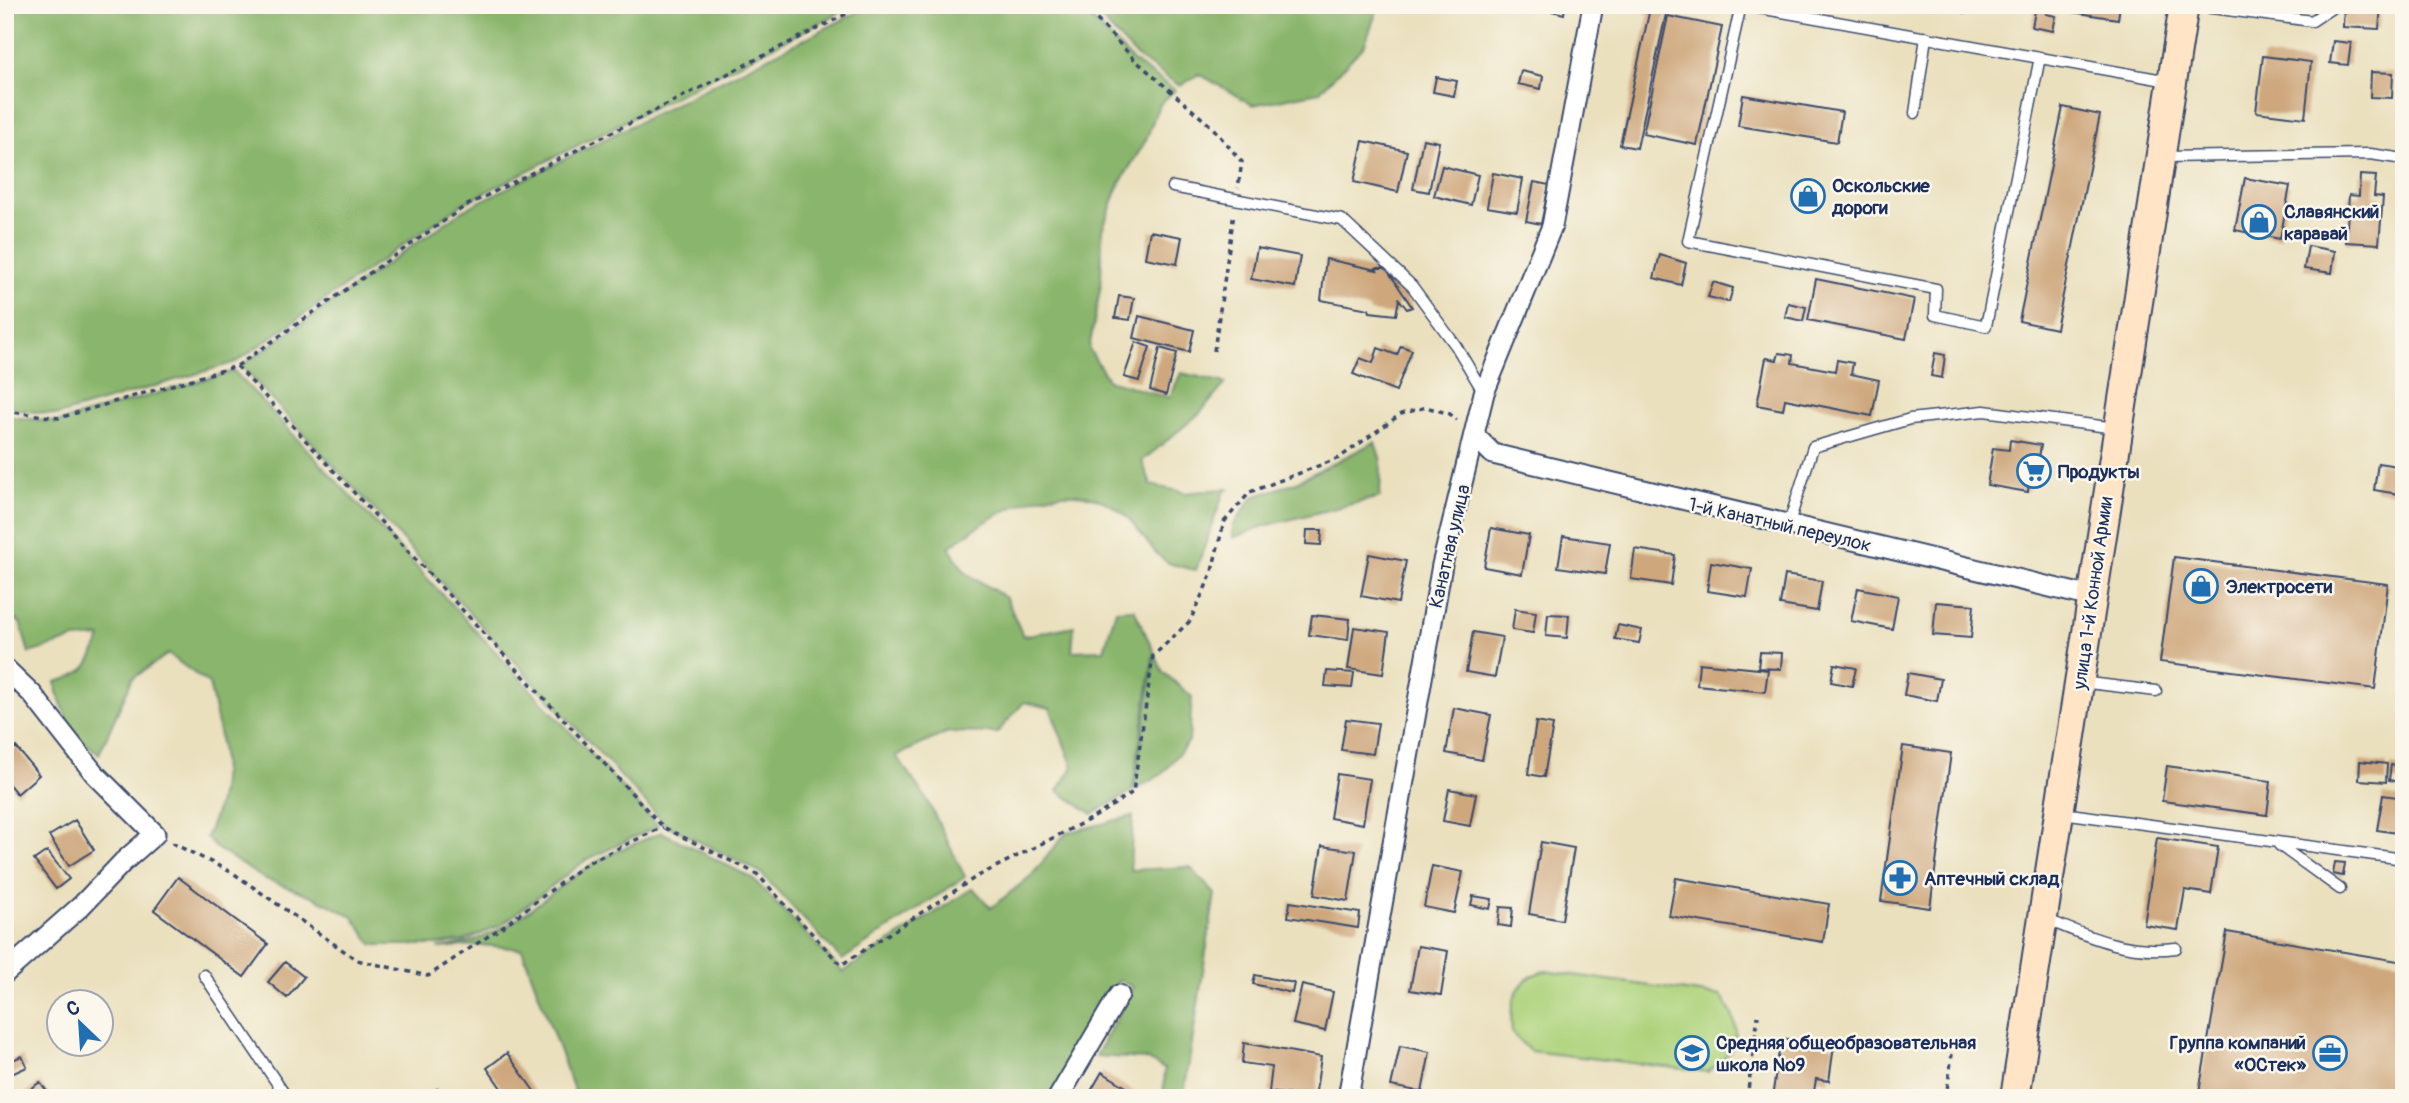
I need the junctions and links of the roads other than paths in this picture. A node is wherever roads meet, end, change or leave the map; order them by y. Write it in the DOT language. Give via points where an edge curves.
graph roads {
  1 [pos="1593,5"];
  2 [pos="1742,5"];
  3 [pos="2186,5"];
  4 [pos="2336,5"];
  5 [pos="1926,37"];
  6 [pos="2040,57"];
  7 [pos="2172,81"];
  8 [pos="1915,113"];
  9 [pos="2159,158"];
  10 [pos="2404,159"];
  11 [pos="1173,187"];
  12 [pos="1484,393"];
  13 [pos="2116,428"];
  14 [pos="1475,436"];
  15 [pos="1788,526"];
  16 [pos="2092,597"];
  17 [pos="5,668"];
  18 [pos="2080,681"];
  19 [pos="2156,691"];
  20 [pos="2058,813"];
  21 [pos="2276,842"];
  22 [pos="2404,859"];
  23 [pos="2340,889"];
  24 [pos="2042,917"];
  25 [pos="2176,948"];
  26 [pos="5,973"];
  27 [pos="204,975"];
  28 [pos="1119,995"];
  29 [pos="287,1098"];
  30 [pos="1058,1098"];
  31 [pos="1348,1098"];
  32 [pos="2015,1098"];
  1 -- 12 [label="street, Канатная улица" via="1552,226"];
  2 -- 5 [label="lane"];
  2 -- 6 [label="lane" via="1688,241 1936,289 1935,315 1986,326"];
  3 -- 4 [label="lane" via="2312,21"];
  3 -- 7 [label="main road, улица 1-й Конной Армии"];
  5 -- 6 [label="lane"];
  5 -- 8 [label="lane"];
  6 -- 7 [label="lane"];
  7 -- 9 [label="main road, улица 1-й Конной Армии"];
  9 -- 10 [label="lane" via="2370,154"];
  9 -- 13 [label="main road, улица 1-й Конной Армии"];
  11 -- 12 [label="lane" via="1342,220 1412,286 1456,345"];
  12 -- 14 [label="street, Канатная улица"];
  13 -- 15 [label="lane" via="1984,411 1910,419 1813,447"];
  13 -- 16 [label="main road, улица 1-й Конной Армии"];
  14 -- 15 [label="street, 1-й Канатный переулок" via="1493,454"];
  14 -- 31 [label="street, Канатная улица" via="1442,565"];
  15 -- 16 [label="street, 1-й Канатный переулок"];
  16 -- 18 [label="main road, улица 1-й Конной Армии"];
  17 -- 26 [label="street" via="33,694 94,773 155,834"];
  18 -- 19 [label="lane"];
  18 -- 20 [label="main road, улица 1-й Конной Армии"];
  20 -- 21 [label="lane"];
  20 -- 24 [label="main road, улица 1-й Конной Армии"];
  21 -- 22 [label="lane"];
  21 -- 23 [label="lane"];
  24 -- 25 [label="lane" via="2114,946 2152,951"];
  24 -- 32 [label="main road, улица 1-й Конной Армии"];
  27 -- 29 [label="lane"];
  28 -- 30 [label="street"];
}
